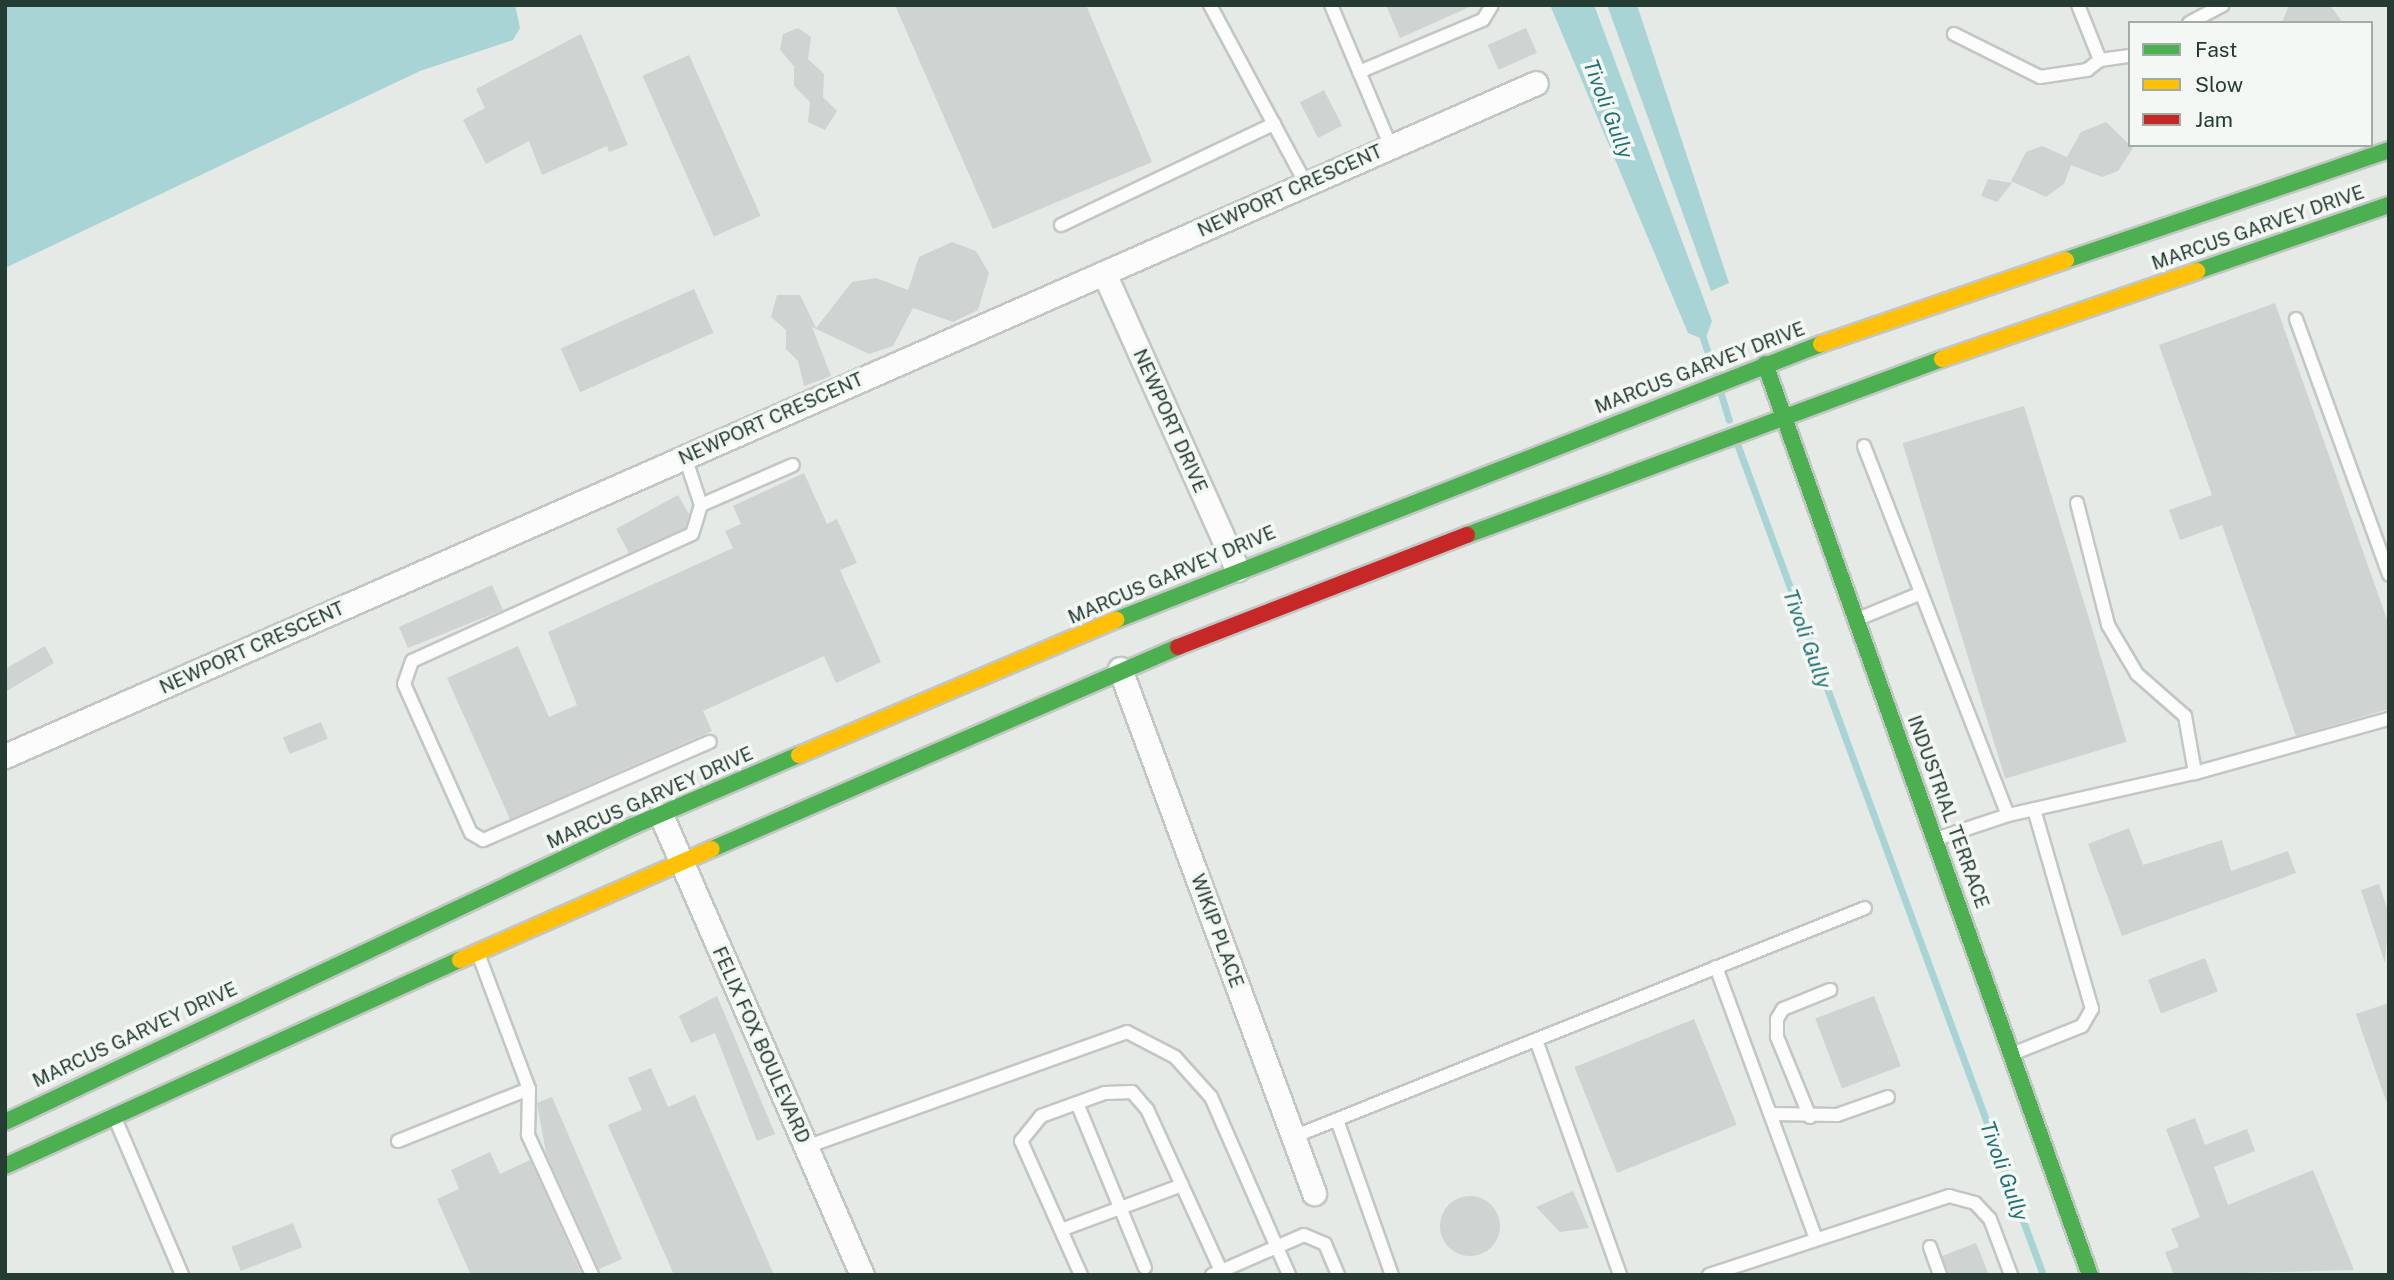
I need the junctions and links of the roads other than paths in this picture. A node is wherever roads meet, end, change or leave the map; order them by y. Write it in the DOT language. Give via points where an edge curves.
graph roads {
  1 [pos="1210,5"];
  2 [pos="1331,5"];
  3 [pos="1492,5"];
  4 [pos="2078,5"];
  5 [pos="2223,5"];
  6 [pos="2193,21"];
  7 [pos="1954,34"];
  8 [pos="2128,56"];
  9 [pos="2100,60"];
  10 [pos="1359,72"];
  11 [pos="1536,83"];
  12 [pos="1274,124"];
  13 [pos="1391,146"];
  14 [pos="2389,150"];
  15 [pos="1306,184"];
  16 [pos="2389,205"];
  17 [pos="1061,225"];
  18 [pos="1104,273"];
  19 [pos="2296,318"];
  20 [pos="1765,364"];
  21 [pos="1784,413"];
  22 [pos="1864,446"];
  23 [pos="685,457"];
  24 [pos="793,465"];
  25 [pos="2077,503"];
  26 [pos="701,505"];
  27 [pos="1237,569"];
  28 [pos="2389,575"];
  29 [pos="1921,593"];
  30 [pos="1858,619"];
  31 [pos="1120,669"];
  32 [pos="2389,719"];
  33 [pos="710,742"];
  34 [pos="5,756"];
  35 [pos="2195,773"];
  36 [pos="2034,809"];
  37 [pos="661,815"];
  38 [pos="2008,815"];
  39 [pos="1936,839"];
  40 [pos="682,863"];
  41 [pos="1865,908"];
  42 [pos="477,953"];
  43 [pos="1716,967"];
  44 [pos="1830,990"];
  45 [pos="1536,1040"];
  46 [pos="2012,1054"];
  47 [pos="529,1090"];
  48 [pos="1888,1097"];
  49 [pos="1077,1103"];
  50 [pos="113,1113"];
  51 [pos="1770,1114"];
  52 [pos="1810,1117"];
  53 [pos="1338,1120"];
  54 [pos="5,1122"];
  55 [pos="1293,1137"];
  56 [pos="398,1141"];
  57 [pos="806,1147"];
  58 [pos="5,1166"];
  59 [pos="1182,1185"];
  60 [pos="1314,1193"];
  61 [pos="1121,1207"];
  62 [pos="1061,1230"];
  63 [pos="1816,1239"];
  64 [pos="1278,1246"];
  65 [pos="1930,1247"];
  66 [pos="1144,1268"];
  67 [pos="1216,1273"];
  68 [pos="183,1275"];
  69 [pos="592,1275"];
  70 [pos="862,1275"];
  71 [pos="1081,1275"];
  72 [pos="1289,1275"];
  73 [pos="1338,1275"];
  74 [pos="1392,1275"];
  75 [pos="1620,1275"];
  76 [pos="1709,1275"];
  77 [pos="1940,1275"];
  78 [pos="2011,1275"];
  79 [pos="2090,1275"];
  1 -- 12 [label="lane"];
  2 -- 10 [label="lane"];
  3 -- 10 [label="lane" via="1483,20"];
  4 -- 9 [label="lane"];
  5 -- 6 [label="lane"];
  7 -- 9 [label="lane" via="2040,77 2087,70"];
  8 -- 9 [label="lane"];
  10 -- 13 [label="lane"];
  11 -- 13 [label="street, NEWPORT CRESCENT"];
  12 -- 15 [label="lane"];
  12 -- 17 [label="lane"];
  13 -- 15 [label="street, NEWPORT CRESCENT"];
  14 -- 20 [label="main road, MARCUS GARVEY DRIVE"];
  15 -- 18 [label="street, NEWPORT CRESCENT"];
  16 -- 21 [label="main road, MARCUS GARVEY DRIVE"];
  18 -- 23 [label="street, NEWPORT CRESCENT"];
  18 -- 27 [label="street, NEWPORT DRIVE"];
  19 -- 28 [label="lane"];
  20 -- 21 [label="main road, INDUSTRIAL TERRACE"];
  20 -- 27 [label="main road, MARCUS GARVEY DRIVE"];
  21 -- 30 [label="main road, INDUSTRIAL TERRACE"];
  21 -- 31 [label="main road, MARCUS GARVEY DRIVE"];
  22 -- 29 [label="lane"];
  23 -- 26 [label="lane"];
  23 -- 34 [label="street, NEWPORT CRESCENT"];
  24 -- 26 [label="lane"];
  25 -- 35 [label="lane" via="2108,625 2137,674 2185,716"];
  26 -- 33 [label="lane" via="692,534 412,661 404,684 471,833 483,840"];
  27 -- 37 [label="main road, MARCUS GARVEY DRIVE"];
  29 -- 30 [label="lane"];
  29 -- 38 [label="lane"];
  30 -- 39 [label="main road, INDUSTRIAL TERRACE"];
  31 -- 40 [label="main road, MARCUS GARVEY DRIVE"];
  31 -- 55 [label="street, WIKIP PLACE"];
  32 -- 35 [label="lane"];
  35 -- 36 [label="lane"];
  36 -- 38 [label="lane"];
  36 -- 46 [label="lane" via="2092,1009 2082,1026"];
  37 -- 40 [label="street, FELIX FOX BOULEVARD"];
  37 -- 54 [label="main road, MARCUS GARVEY DRIVE"];
  38 -- 39 [label="lane"];
  39 -- 46 [label="main road, INDUSTRIAL TERRACE"];
  40 -- 42 [label="main road, MARCUS GARVEY DRIVE"];
  40 -- 57 [label="street, FELIX FOX BOULEVARD"];
  41 -- 43 [label="lane"];
  42 -- 47 [label="lane"];
  42 -- 50 [label="main road, MARCUS GARVEY DRIVE"];
  43 -- 45 [label="lane"];
  43 -- 51 [label="lane"];
  44 -- 52 [label="lane" via="1783,1009 1777,1019 1777,1037"];
  45 -- 53 [label="lane"];
  45 -- 75 [label="lane"];
  46 -- 79 [label="main road, INDUSTRIAL TERRACE"];
  47 -- 56 [label="lane"];
  47 -- 69 [label="lane" via="528,1135"];
  48 -- 52 [label="lane" via="1837,1115"];
  49 -- 59 [label="lane" via="1132,1092 1147,1108"];
  49 -- 61 [label="lane"];
  49 -- 62 [label="lane" via="1041,1116 1021,1141"];
  50 -- 58 [label="main road, MARCUS GARVEY DRIVE"];
  50 -- 68 [label="lane"];
  51 -- 52 [label="lane"];
  51 -- 63 [label="lane"];
  53 -- 55 [label="lane"];
  53 -- 74 [label="lane"];
  55 -- 60 [label="street, WIKIP PLACE"];
  57 -- 64 [label="lane" via="1128,1032 1175,1057 1210,1097"];
  57 -- 70 [label="street, FELIX FOX BOULEVARD"];
  59 -- 61 [label="lane"];
  59 -- 67 [label="lane"];
  61 -- 62 [label="lane"];
  61 -- 66 [label="lane"];
  62 -- 71 [label="lane"];
  63 -- 76 [label="lane"];
  63 -- 78 [label="lane" via="1949,1196 1975,1203 1990,1219"];
  64 -- 67 [label="lane"];
  64 -- 72 [label="lane"];
  64 -- 73 [label="lane" via="1304,1235 1317,1237"];
  65 -- 77 [label="lane"];
}
